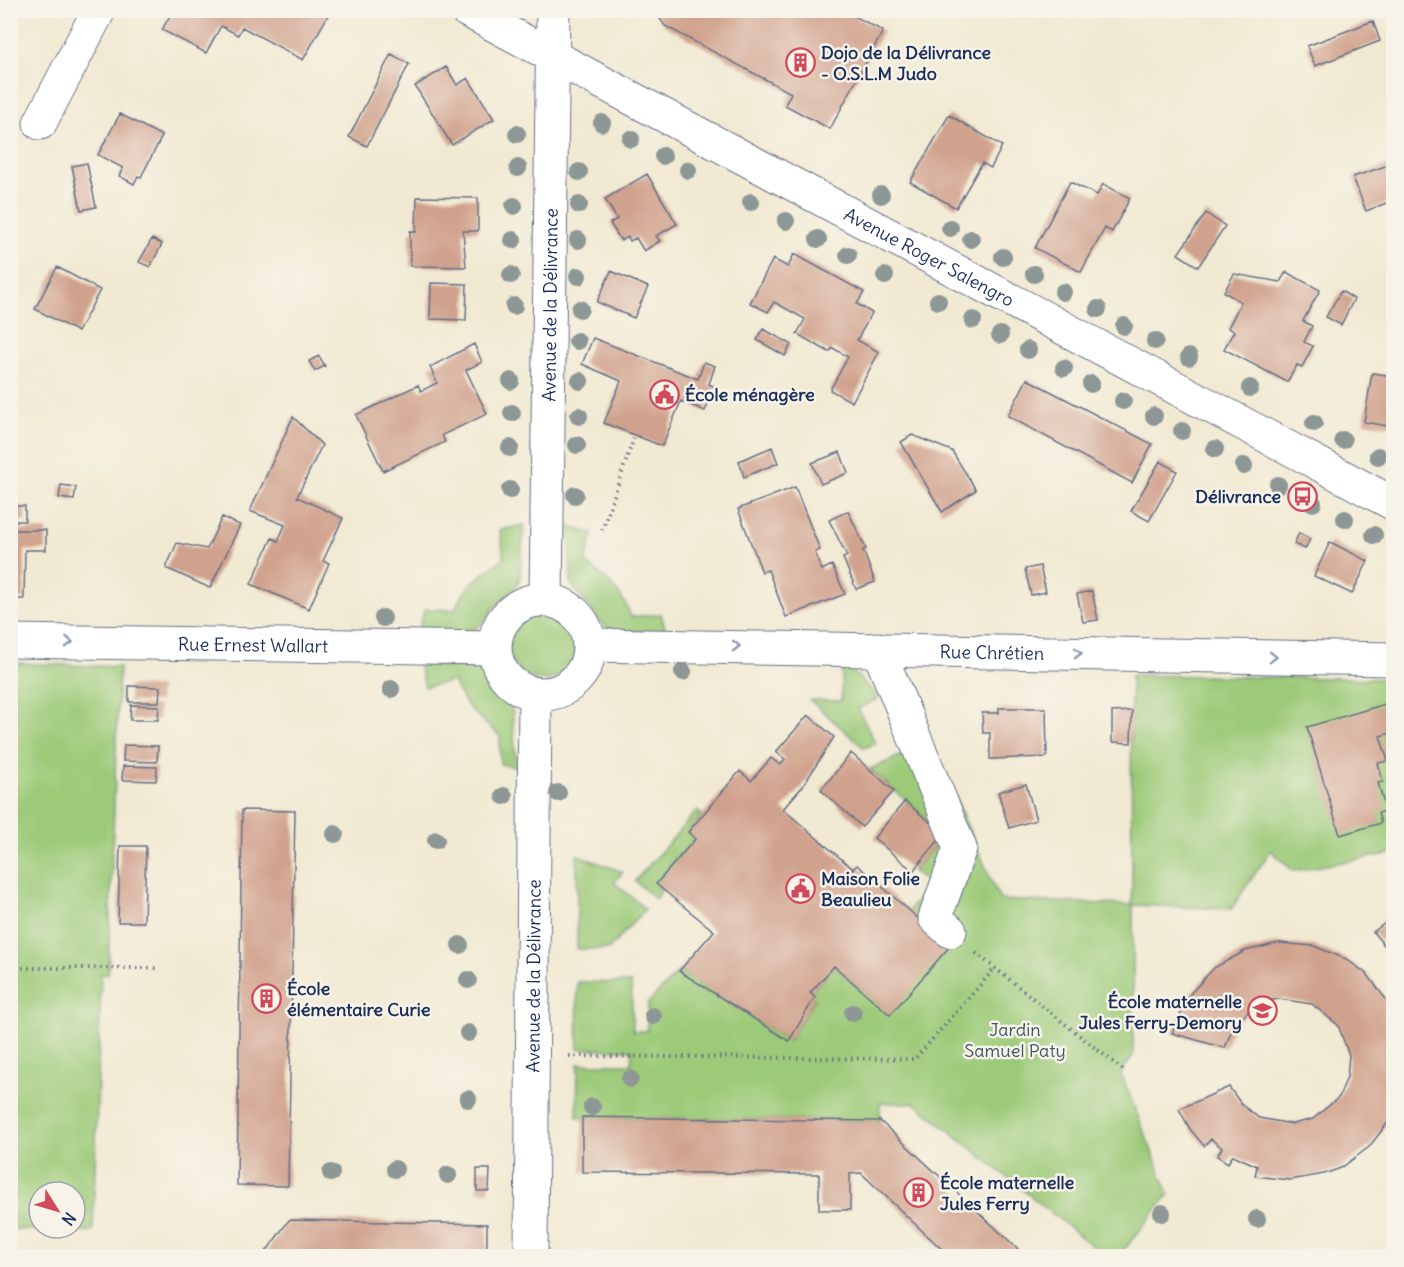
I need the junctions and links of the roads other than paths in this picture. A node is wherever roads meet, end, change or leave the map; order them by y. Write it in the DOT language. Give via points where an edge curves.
graph roads {
  1 [pos="99,10"];
  2 [pos="466,10"];
  3 [pos="553,10"];
  4 [pos="553,57"];
  5 [pos="40,123"];
  6 [pos="1394,504"];
  7 [pos="546,599"];
  8 [pos="10,641"];
  9 [pos="590,645"];
  10 [pos="494,648"];
  11 [pos="878,649"];
  12 [pos="1394,659"];
  13 [pos="535,694"];
  14 [pos="950,931"];
  15 [pos="531,1257"];
  1 -- 5 [label="street"];
  2 -- 4 [label="street, Avenue Roger Salengro"];
  3 -- 4 [label="street, Avenue de la Délivrance"];
  4 -- 6 [label="street, Avenue Roger Salengro"];
  4 -- 7 [label="street, Avenue de la Délivrance"];
  7 -- 9 [label="street" via="572,609 588,632"];
  7 -- 10 [label="street" via="530,600 509,613 497,632"];
  8 -- 10 [label="street, Rue Ernest Wallart, one-way"];
  9 -- 11 [label="street, Rue Chrétien, one-way"];
  9 -- 13 [label="street" via="588,662 567,687 552,694"];
  10 -- 13 [label="street" via="503,673 523,690"];
  11 -- 12 [label="street, Rue Chrétien, one-way"];
  11 -- 14 [label="street" via="960,848 935,918"];
  13 -- 15 [label="street, Avenue de la Délivrance"];
}
